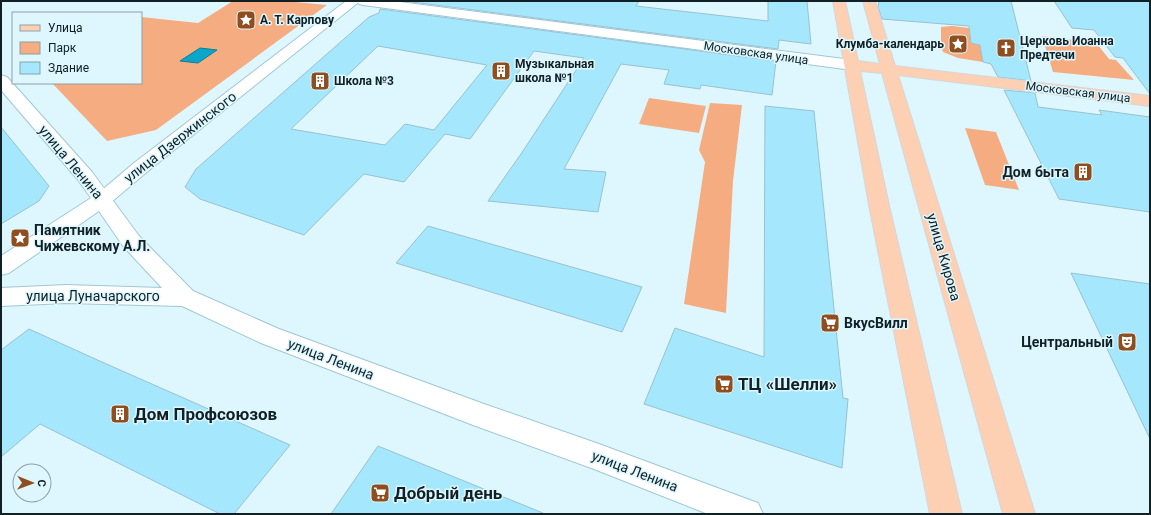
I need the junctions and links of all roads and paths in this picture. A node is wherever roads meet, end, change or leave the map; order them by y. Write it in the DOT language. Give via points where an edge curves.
graph roads {
  1 [pos="354,1"];
  2 [pos="363,1"];
  3 [pos="839,1"];
  4 [pos="869,1"];
  5 [pos="852,65"];
  6 [pos="889,69"];
  7 [pos="1,80"];
  8 [pos="1150,101"];
  9 [pos="102,200"];
  10 [pos="1,266"];
  11 [pos="1,297"];
  12 [pos="185,297"];
  13 [pos="747,514"];
  14 [pos="946,514"];
  15 [pos="1019,514"];
  1 -- 9 [label="main road, улица Дзержинского"];
  2 -- 5 [label="main road, Московская улица"];
  3 -- 5 [label="main road"];
  4 -- 6 [label="main road, улица Кирова"];
  5 -- 6 [label="main road, Московская улица"];
  5 -- 14 [label="main road" via="880,210"];
  6 -- 8 [label="main road, Московская улица"];
  6 -- 15 [label="main road, улица Кирова"];
  7 -- 9 [label="main road, улица Ленина" via="85,176"];
  9 -- 10 [label="main road, улица Дзержинского"];
  9 -- 12 [label="main road, улица Ленина" via="131,241"];
  11 -- 12 [label="main road, улица Луначарского" via="66,294"];
  12 -- 13 [label="main road, улица Ленина" via="270,336"];
}
